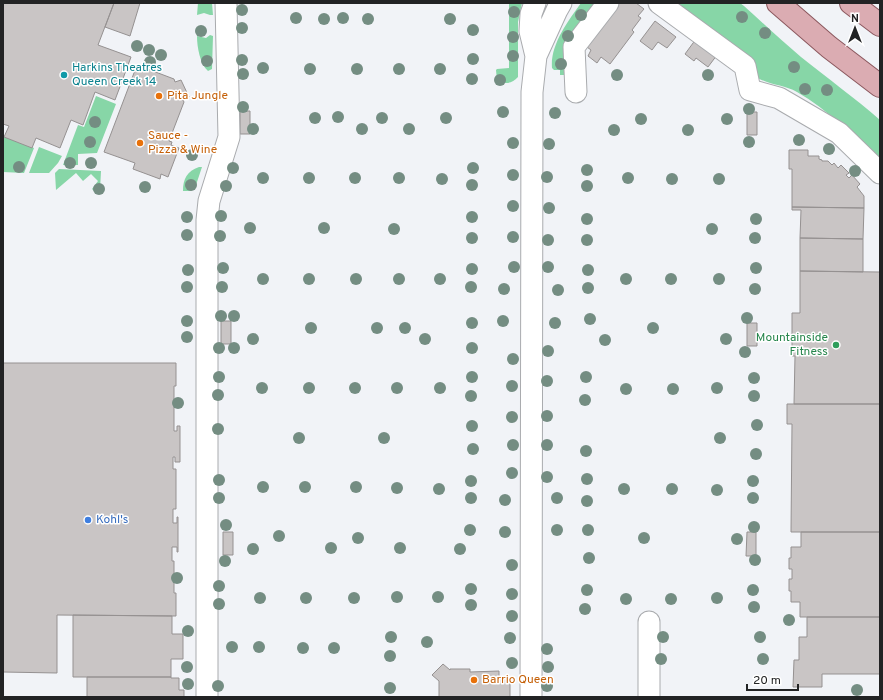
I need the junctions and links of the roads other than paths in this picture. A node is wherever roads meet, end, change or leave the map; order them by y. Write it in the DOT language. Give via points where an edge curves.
graph roads {
  1 [pos="226,3"];
  2 [pos="535,3"];
  3 [pos="561,3"];
  4 [pos="608,3"];
  5 [pos="659,3"];
  6 [pos="778,3"];
  7 [pos="851,3"];
  8 [pos="880,25"];
  9 [pos="536,56"];
  10 [pos="880,86"];
  11 [pos="576,92"];
  12 [pos="880,173"];
  13 [pos="649,622"];
  14 [pos="207,697"];
  15 [pos="531,697"];
  16 [pos="649,697"];
  1 -- 14 [label="lane" via="229,137 209,201 207,220"];
  2 -- 9 [label="lane" via="530,30"];
  3 -- 9 [label="lane"];
  4 -- 11 [label="lane" via="574,47"];
  5 -- 12 [label="lane" via="745,66 750,90 779,98 839,133"];
  6 -- 10 [label="main road"];
  7 -- 8 [label="main road"];
  9 -- 15 [label="lane" via="532,92"];
  13 -- 16 [label="lane"];
}
